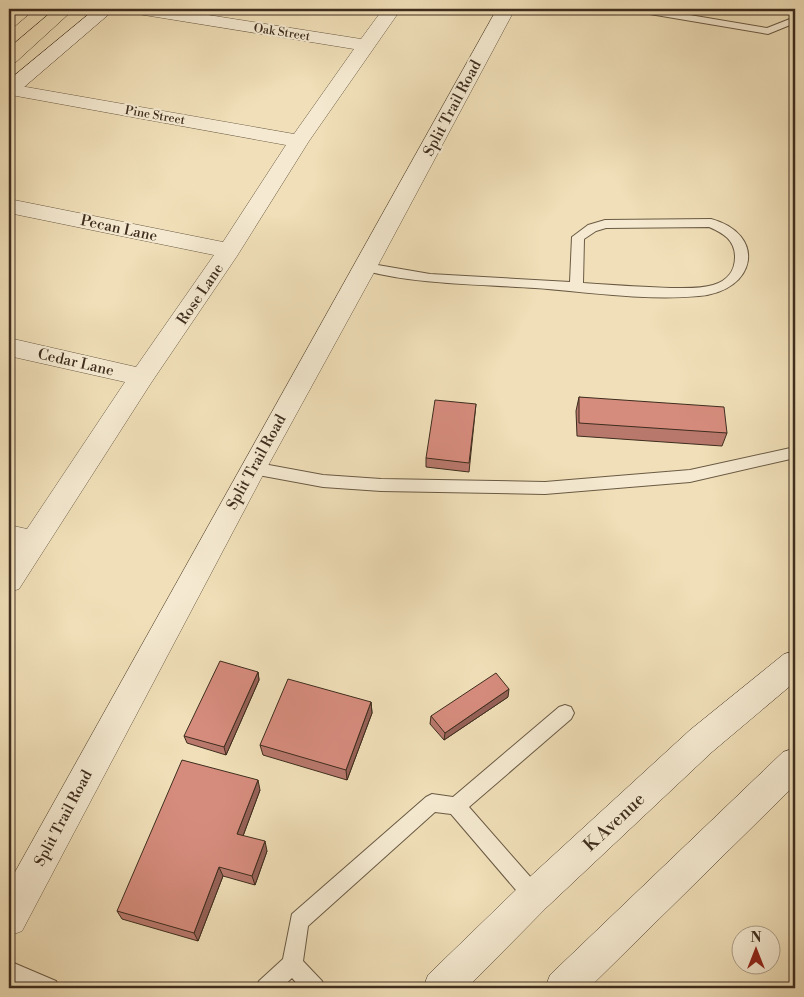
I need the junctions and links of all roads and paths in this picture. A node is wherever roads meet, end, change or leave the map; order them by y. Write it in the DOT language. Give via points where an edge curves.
graph roads {
  1 [pos="26,9"];
  2 [pos="65,9"];
  3 [pos="106,9"];
  4 [pos="138,9"];
  5 [pos="392,9"];
  6 [pos="506,9"];
  7 [pos="643,9"];
  8 [pos="795,20"];
  9 [pos="9,22"];
  10 [pos="367,46"];
  11 [pos="9,58"];
  12 [pos="10,90"];
  13 [pos="299,141"];
  14 [pos="9,206"];
  15 [pos="229,251"];
  16 [pos="366,267"];
  17 [pos="576,287"];
  18 [pos="9,347"];
  19 [pos="142,377"];
  20 [pos="795,453"];
  21 [pos="252,468"];
  22 [pos="21,539"];
  23 [pos="9,580"];
  24 [pos="795,664"];
  25 [pos="565,713"];
  26 [pos="795,763"];
  27 [pos="456,806"];
  28 [pos="534,896"];
  29 [pos="9,918"];
  30 [pos="292,964"];
  31 [pos="9,971"];
  32 [pos="50,988"];
  33 [pos="266,988"];
  34 [pos="314,988"];
  35 [pos="441,988"];
  36 [pos="563,988"];
  1 -- 9 [label="highway"];
  2 -- 11 [label="highway"];
  3 -- 12 [label="street"];
  4 -- 10 [label="street, Oak Street"];
  5 -- 10 [label="street, Rose Lane"];
  6 -- 16 [label="street, Split Trail Road"];
  7 -- 8 [label="lane" via="768,31"];
  10 -- 13 [label="street, Rose Lane"];
  12 -- 13 [label="street, Pine Street"];
  13 -- 15 [label="street, Rose Lane"];
  14 -- 15 [label="street, Pecan Lane"];
  15 -- 19 [label="street, Rose Lane"];
  16 -- 17 [label="lane" via="429,278"];
  16 -- 21 [label="street, Split Trail Road"];
  17 -- 17 [label="lane" via="698,292 720,288 734,278 742,265 741,250 735,238 711,223 605,224 578,237"];
  18 -- 19 [label="street, Cedar Lane"];
  19 -- 22 [label="street, Rose Lane"];
  20 -- 21 [label="lane" via="690,476 545,488 323,481"];
  21 -- 29 [label="street, Split Trail Road"];
  22 -- 23 [label="street, Rose Lane"];
  24 -- 28 [label="street, K Avenue" via="701,741"];
  25 -- 27 [label="lane"];
  26 -- 36 [label="street"];
  27 -- 28 [label="lane"];
  27 -- 30 [label="lane" via="432,803 299,921"];
  28 -- 35 [label="street, K Avenue"];
  30 -- 33 [label="lane"];
  30 -- 34 [label="lane"];
  31 -- 32 [label="lane"];
}
